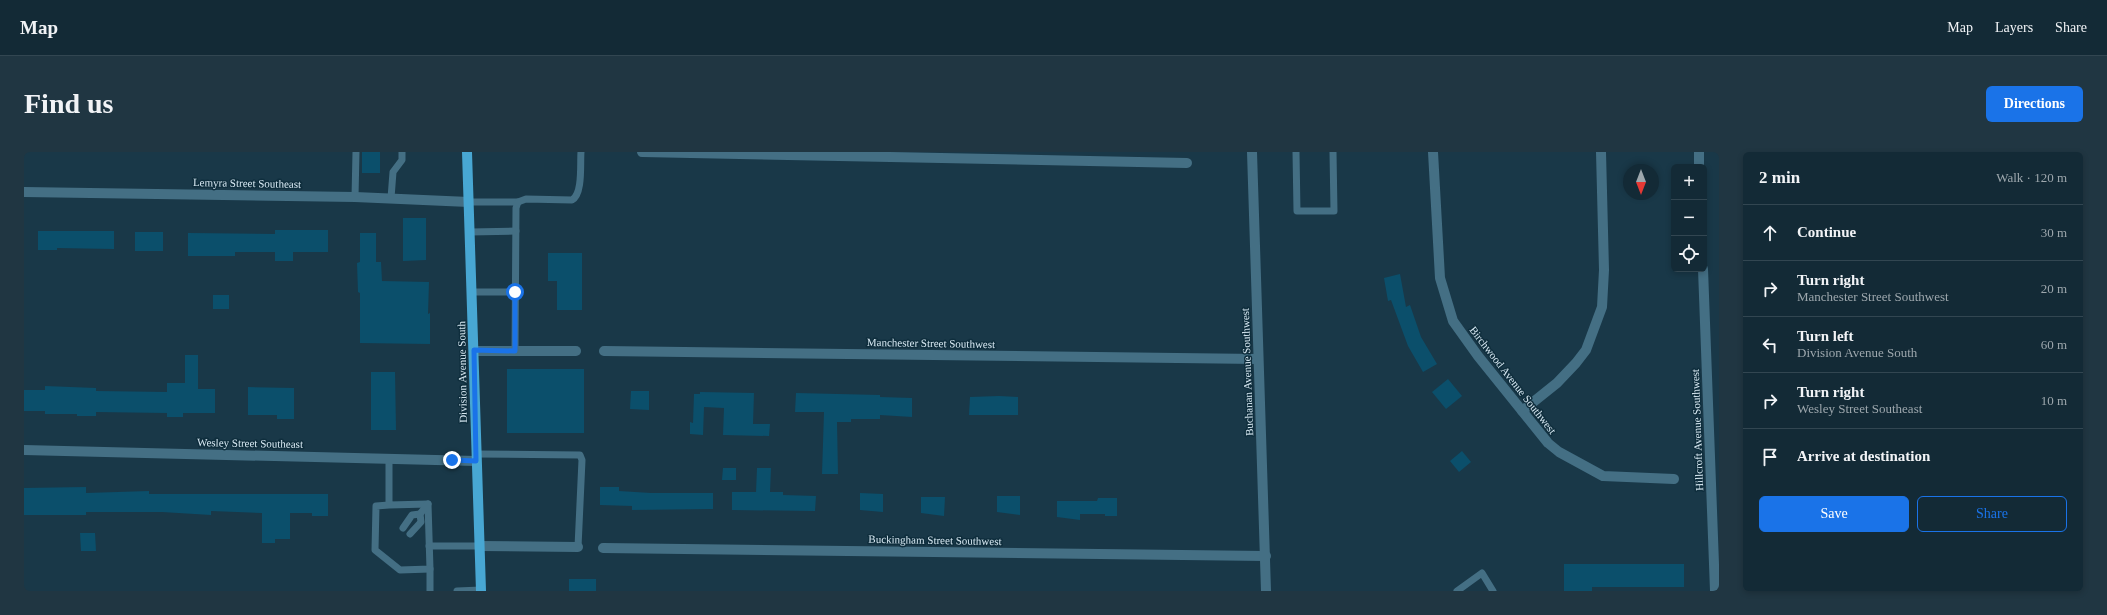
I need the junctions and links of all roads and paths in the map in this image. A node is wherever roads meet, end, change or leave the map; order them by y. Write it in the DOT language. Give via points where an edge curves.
graph roads {
  1 [pos="356,152"];
  2 [pos="402,152"];
  3 [pos="467,152"];
  4 [pos="581,152"];
  5 [pos="642,152"];
  6 [pos="1252,152"];
  7 [pos="1296,152"];
  8 [pos="1333,152"];
  9 [pos="1433,152"];
  10 [pos="1601,152"];
  11 [pos="1699,152"];
  12 [pos="1187,163"];
  13 [pos="1699,164"];
  14 [pos="24,192"];
  15 [pos="355,197"];
  16 [pos="391,198"];
  17 [pos="469,202"];
  18 [pos="518,202"];
  19 [pos="470,232"];
  20 [pos="516,232"];
  21 [pos="1703,272"];
  22 [pos="472,292"];
  23 [pos="515,292"];
  24 [pos="474,350"];
  25 [pos="515,351"];
  26 [pos="576,351"];
  27 [pos="604,351"];
  28 [pos="1258,359"];
  29 [pos="1522,411"];
  30 [pos="24,450"];
  31 [pos="476,457"];
  32 [pos="389,458"];
  33 [pos="1674,479"];
  34 [pos="428,504"];
  35 [pos="389,505"];
  36 [pos="420,514"];
  37 [pos="403,528"];
  38 [pos="410,534"];
  39 [pos="429,546"];
  40 [pos="479,546"];
  41 [pos="578,547"];
  42 [pos="603,548"];
  43 [pos="1266,556"];
  44 [pos="430,569"];
  45 [pos="430,591"];
  46 [pos="457,591"];
  47 [pos="481,591"];
  48 [pos="1266,591"];
  49 [pos="1457,591"];
  50 [pos="1493,591"];
  51 [pos="1715,591"];
  1 -- 15 [label="lane"];
  2 -- 16 [label="lane" via="402,160 393,172"];
  3 -- 17 [label="main road, Division Avenue South"];
  4 -- 18 [label="lane" via="579,191 576,197 572,200 526,199"];
  5 -- 12 [label="street"];
  6 -- 28 [label="street, Buchanan Avenue Southwest"];
  7 -- 8 [label="lane" via="1297,211 1334,211"];
  9 -- 29 [label="street, Birchwood Avenue Southwest" via="1440,278 1453,321"];
  10 -- 29 [label="street" via="1604,270 1602,307 1586,350 1576,363 1557,383"];
  11 -- 13 [label="street"];
  14 -- 15 [label="street, Lemyra Street Southeast"];
  15 -- 16 [label="street, Lemyra Street Southeast"];
  16 -- 17 [label="street, Lemyra Street Southeast"];
  17 -- 18 [label="lane"];
  17 -- 19 [label="main road, Division Avenue South"];
  18 -- 20 [label="lane"];
  19 -- 20 [label="lane"];
  19 -- 22 [label="main road, Division Avenue South"];
  20 -- 23 [label="lane"];
  21 -- 51 [label="street, Hillcroft Avenue Southwest"];
  22 -- 23 [label="lane"];
  22 -- 24 [label="main road, Division Avenue South"];
  23 -- 25 [label="lane"];
  24 -- 25 [label="street"];
  24 -- 31 [label="main road, Division Avenue South"];
  25 -- 26 [label="street"];
  27 -- 28 [label="street, Manchester Street Southwest"];
  28 -- 43 [label="street, Buchanan Avenue Southwest"];
  29 -- 33 [label="street, Birchwood Avenue Southwest" via="1548,444 1603,476"];
  30 -- 32 [label="street, Wesley Street Southeast"];
  31 -- 32 [label="street, Wesley Street Southeast"];
  31 -- 40 [label="main road, Division Avenue South"];
  31 -- 41 [label="lane" via="580,455 582,460"];
  32 -- 35 [label="lane"];
  34 -- 35 [label="lane"];
  34 -- 36 [label="lane"];
  34 -- 39 [label="lane"];
  35 -- 44 [label="lane" via="376,506 375,550 383,552 400,570"];
  36 -- 37 [label="lane" via="412,515"];
  36 -- 38 [label="lane" via="421,522"];
  39 -- 40 [label="lane"];
  39 -- 44 [label="lane"];
  40 -- 41 [label="street"];
  40 -- 47 [label="main road, Division Avenue South"];
  42 -- 43 [label="street, Buckingham Street Southwest"];
  43 -- 48 [label="street, Buchanan Avenue Southwest"];
  44 -- 45 [label="lane"];
  46 -- 47 [label="lane"];
  49 -- 50 [label="lane" via="1482,573"];
}
